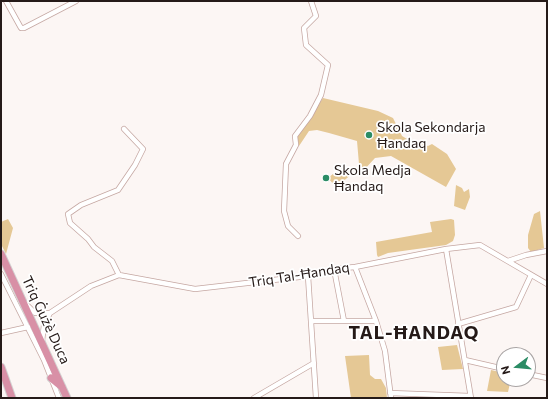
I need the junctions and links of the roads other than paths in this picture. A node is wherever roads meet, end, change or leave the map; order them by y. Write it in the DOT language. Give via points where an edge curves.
graph roads {
  1 [pos="6,1"];
  2 [pos="76,1"];
  3 [pos="311,1"];
  4 [pos="124,129"];
  5 [pos="298,236"];
  6 [pos="446,249"];
  7 [pos="547,251"];
  8 [pos="1,254"];
  9 [pos="508,261"];
  10 [pos="355,267"];
  11 [pos="334,269"];
  12 [pos="1,274"];
  13 [pos="119,275"];
  14 [pos="531,275"];
  15 [pos="308,276"];
  16 [pos="547,284"];
  17 [pos="22,300"];
  18 [pos="50,313"];
  19 [pos="312,321"];
  20 [pos="344,321"];
  21 [pos="376,321"];
  22 [pos="458,324"];
  23 [pos="28,327"];
  24 [pos="1,333"];
  25 [pos="42,342"];
  26 [pos="465,360"];
  27 [pos="314,363"];
  28 [pos="496,366"];
  29 [pos="1,368"];
  30 [pos="536,376"];
  31 [pos="51,378"];
  32 [pos="547,378"];
  33 [pos="64,388"];
  34 [pos="391,395"];
  35 [pos="471,397"];
  36 [pos="12,398"];
  37 [pos="59,398"];
  38 [pos="67,398"];
  39 [pos="254,398"];
  40 [pos="316,398"];
  1 -- 2 [label="street" via="21,28"];
  3 -- 5 [label="street" via="316,16 304,28 306,45 328,65 321,95 295,136 296,145 286,164 284,211 288,226"];
  4 -- 13 [label="street" via="143,149 135,165 118,190 80,205 68,214 70,223 112,261"];
  6 -- 9 [label="street, Triq Tal-Ħandaq" via="480,245"];
  6 -- 10 [label="street, Triq Tal-Ħandaq"];
  6 -- 22 [label="street"];
  7 -- 9 [label="street"];
  8 -- 17 [label="highway, Triq Ġużè Duca"];
  9 -- 14 [label="street, Triq Tal-Ħandaq"];
  10 -- 11 [label="street, Triq Tal-Ħandaq"];
  10 -- 21 [label="street"];
  11 -- 15 [label="street, Triq Tal-Ħandaq"];
  11 -- 20 [label="street"];
  12 -- 23 [label="street, Triq Ġużè Duca"];
  13 -- 15 [label="street, Triq Tal-Ħandaq" via="195,289"];
  13 -- 18 [label="street" via="91,286"];
  14 -- 16 [label="street, Triq Tal-Ħandaq"];
  14 -- 22 [label="street" via="516,307"];
  15 -- 19 [label="street"];
  17 -- 18 [label="street" via="35,312"];
  17 -- 25 [label="highway, Triq Ġużè Duca"];
  18 -- 25 [label="street" via="44,325"];
  19 -- 20 [label="street"];
  19 -- 27 [label="street"];
  20 -- 21 [label="street"];
  21 -- 34 [label="street" via="385,351"];
  22 -- 26 [label="street"];
  23 -- 24 [label="street"];
  23 -- 31 [label="street, Triq Ġużè Duca"];
  25 -- 33 [label="highway, Triq Ġużè Duca"];
  26 -- 28 [label="street"];
  26 -- 35 [label="street"];
  27 -- 39 [label="street"];
  27 -- 40 [label="street"];
  29 -- 36 [label="highway"];
  30 -- 32 [label="street"];
  31 -- 33 [label="highway"];
  31 -- 37 [label="street, Triq Ġużè Duca"];
  33 -- 38 [label="highway, Triq Ġużè Duca"];
  34 -- 35 [label="street"];
}
